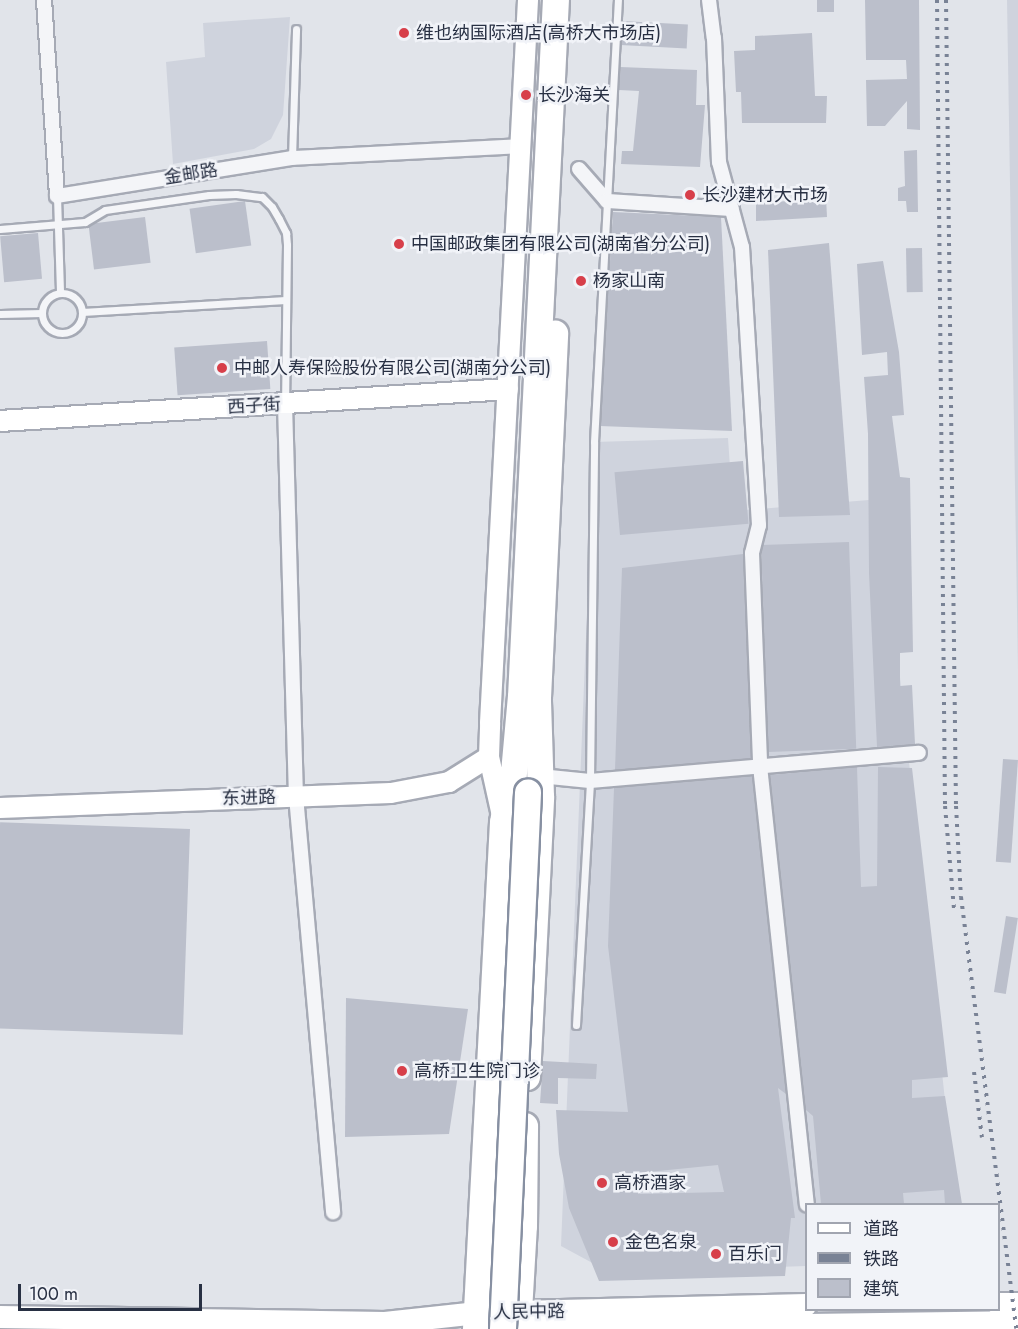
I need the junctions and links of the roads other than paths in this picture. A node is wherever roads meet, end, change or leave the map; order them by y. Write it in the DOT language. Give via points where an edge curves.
graph roads {
  1 [pos="44,0"];
  2 [pos="528,0"];
  3 [pos="556,0"];
  4 [pos="571,0"];
  5 [pos="618,0"];
  6 [pos="710,0"];
  7 [pos="296,28"];
  8 [pos="521,146"];
  9 [pos="292,158"];
  10 [pos="579,169"];
  11 [pos="57,196"];
  12 [pos="607,201"];
  13 [pos="732,209"];
  14 [pos="57,224"];
  15 [pos="0,230"];
  16 [pos="60,293"];
  17 [pos="286,300"];
  18 [pos="82,312"];
  19 [pos="42,313"];
  20 [pos="0,314"];
  21 [pos="508,389"];
  22 [pos="285,404"];
  23 [pos="0,421"];
  24 [pos="529,698"];
  25 [pos="919,753"];
  26 [pos="489,758"];
  27 [pos="760,766"];
  28 [pos="590,781"];
  29 [pos="527,788"];
  30 [pos="296,796"];
  31 [pos="0,808"];
  32 [pos="503,823"];
  33 [pos="576,1025"];
  34 [pos="807,1203"];
  35 [pos="333,1212"];
  36 [pos="1000,1304"];
  37 [pos="1018,1304"];
  38 [pos="805,1305"];
  39 [pos="0,1317"];
  40 [pos="1018,1322"];
  41 [pos="481,1324"];
  42 [pos="514,1326"];
  43 [pos="826,1327"];
  1 -- 11 [label="street"];
  2 -- 8 [label="street"];
  3 -- 24 [label="highway"];
  4 -- 24 [label="highway" via="560,158 553,411"];
  5 -- 12 [label="lane"];
  6 -- 13 [label="street" via="719,162"];
  7 -- 9 [label="lane"];
  8 -- 9 [label="street, 金邮路"];
  8 -- 21 [label="street"];
  9 -- 11 [label="street, 金邮路"];
  10 -- 12 [label="street"];
  11 -- 14 [label="lane"];
  12 -- 13 [label="street"];
  12 -- 28 [label="lane" via="594,442"];
  13 -- 27 [label="street" via="742,247 759,525 752,553"];
  14 -- 15 [label="lane"];
  14 -- 16 [label="lane"];
  14 -- 17 [label="lane" via="85,222 105,210 209,195 262,197 286,233"];
  16 -- 18 [label="lane" via="72,296"];
  16 -- 19 [label="lane" via="45,302"];
  17 -- 18 [label="lane"];
  17 -- 22 [label="lane"];
  18 -- 19 [label="lane" via="74,328 62,333 46,325"];
  19 -- 20 [label="lane"];
  21 -- 22 [label="street, 西子街"];
  21 -- 26 [label="street"];
  22 -- 23 [label="street, 西子街"];
  22 -- 30 [label="street"];
  24 -- 29 [label="highway"];
  24 -- 32 [label="highway"];
  25 -- 27 [label="street"];
  26 -- 30 [label="street, 东进路" via="449,782 391,793"];
  26 -- 32 [label="street"];
  27 -- 28 [label="street"];
  27 -- 34 [label="street"];
  28 -- 29 [label="street"];
  28 -- 33 [label="lane"];
  29 -- 41 [label="highway"];
  29 -- 42 [label="highway, bridge"];
  30 -- 31 [label="street, 东进路"];
  30 -- 35 [label="street"];
  32 -- 41 [label="highway"];
  36 -- 37 [label="main road"];
  38 -- 42 [label="main road, 人民中路"];
  39 -- 41 [label="main road, 人民中路"];
  40 -- 43 [label="main road, 人民中路"];
  41 -- 42 [label="main road, 人民中路"];
  42 -- 43 [label="main road, 人民中路"];
}
